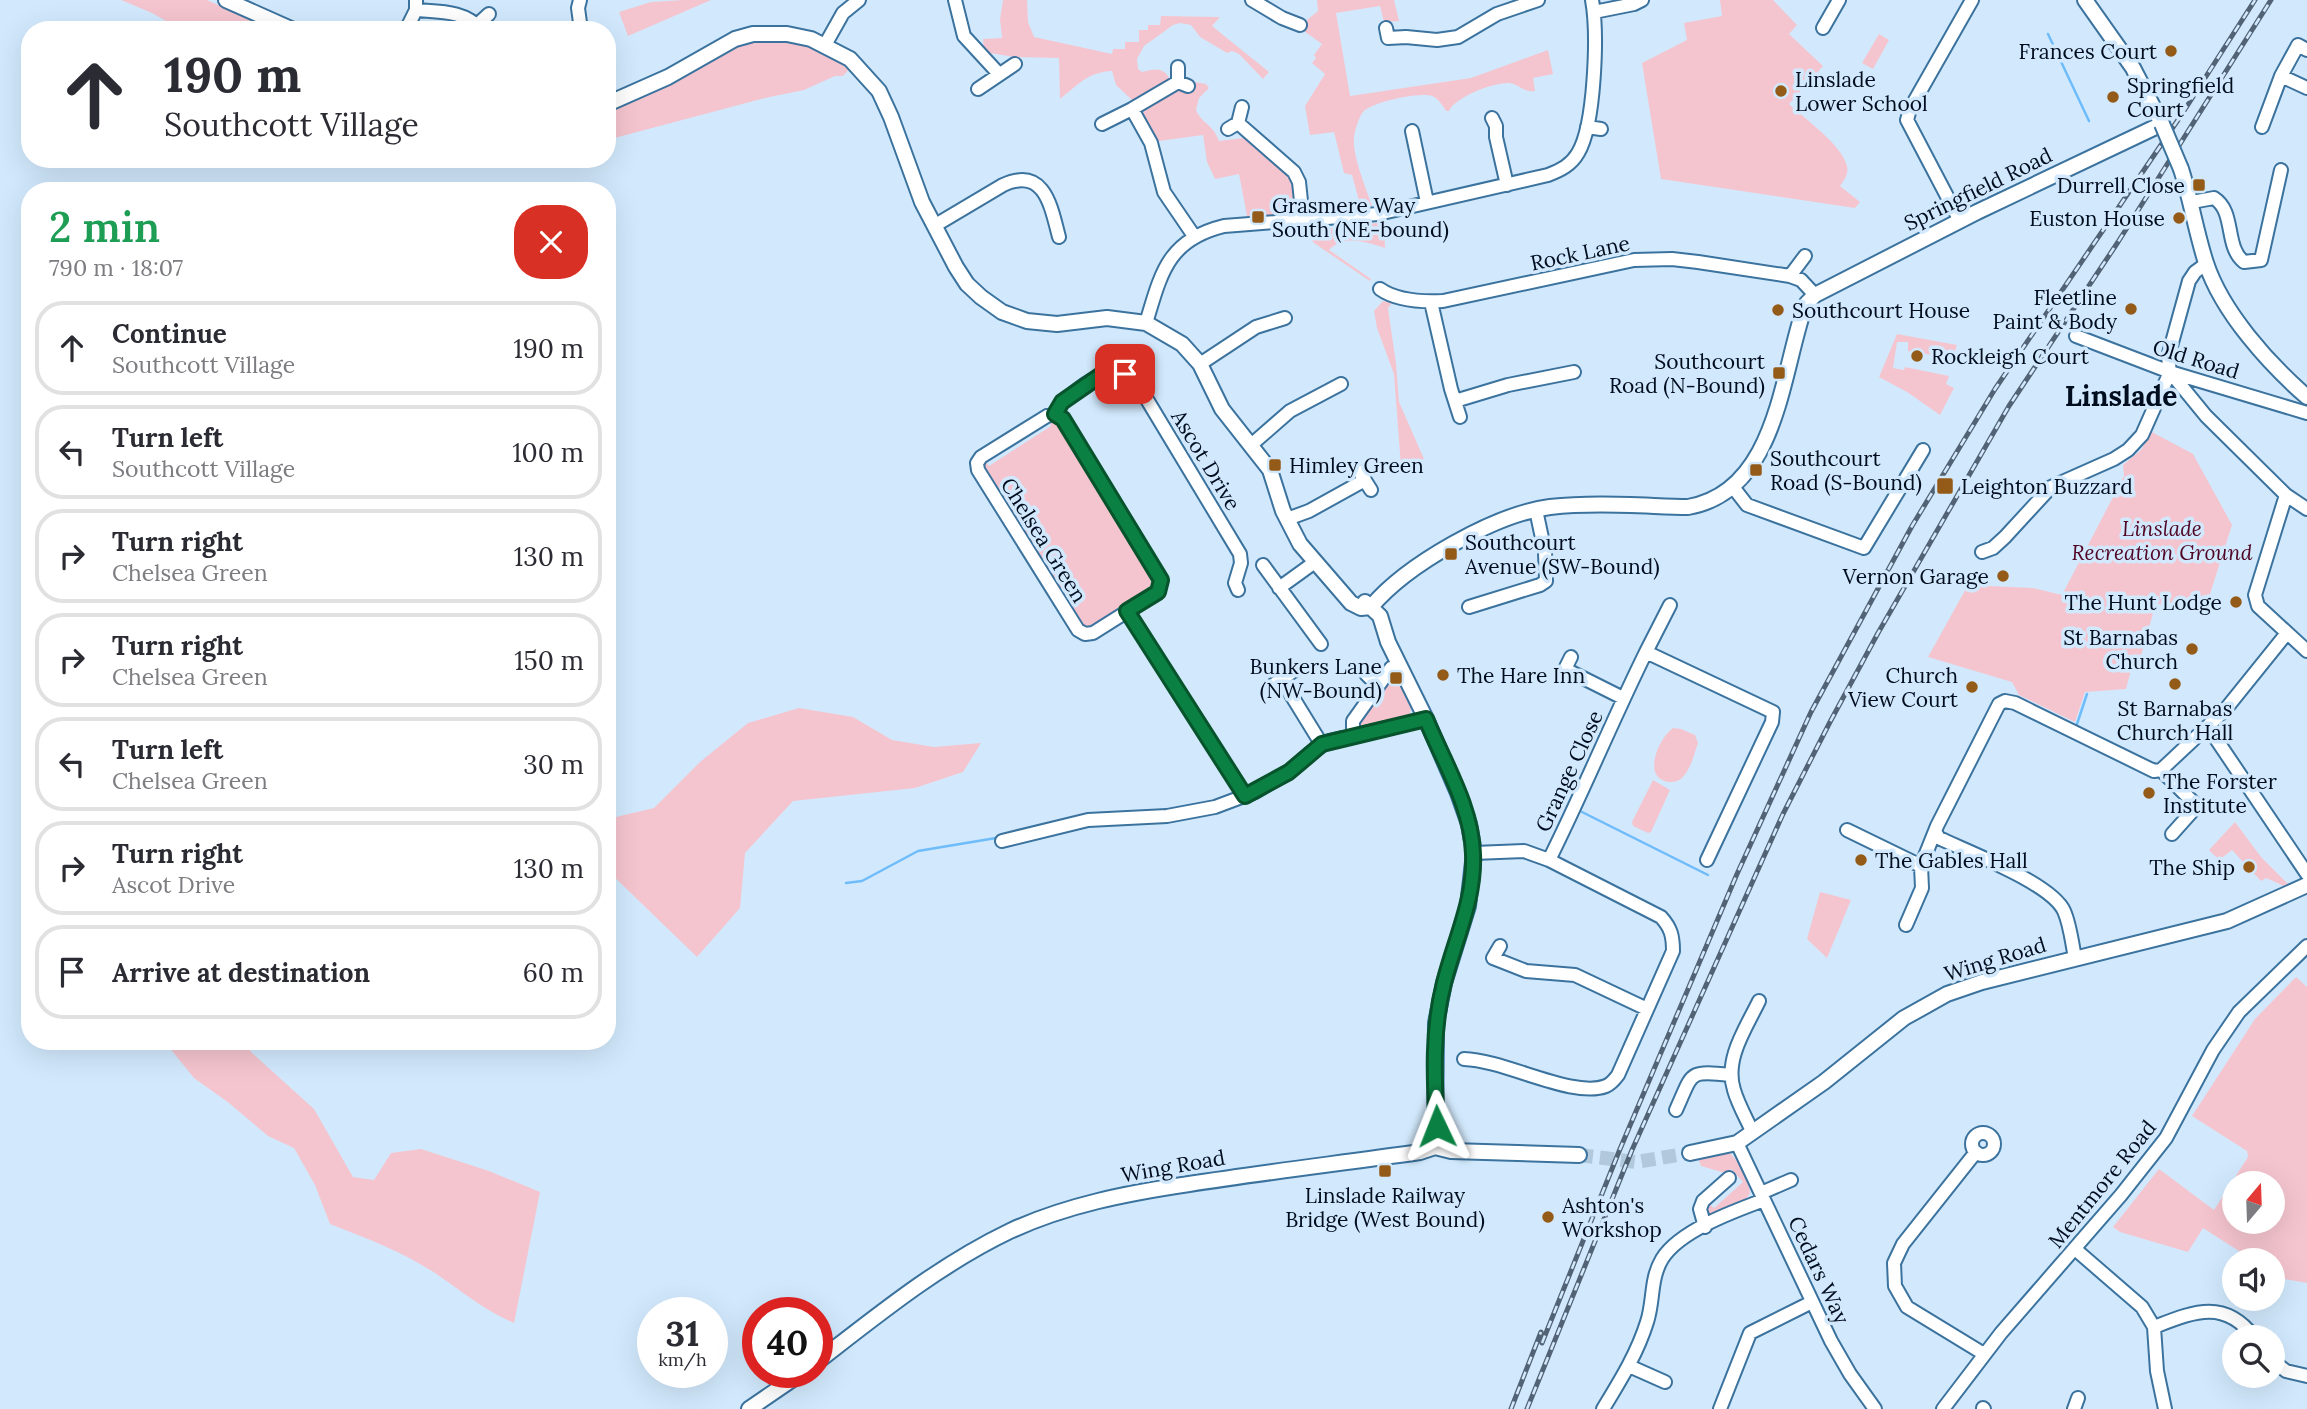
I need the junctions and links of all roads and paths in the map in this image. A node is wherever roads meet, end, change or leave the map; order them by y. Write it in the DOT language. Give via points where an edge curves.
graph roads {
  1 [pos="580,0"];
  2 [pos="859,0"];
  3 [pos="955,0"];
  4 [pos="1252,0"];
  5 [pos="1538,0"];
  6 [pos="1642,0"];
  7 [pos="1972,0"];
  8 [pos="2085,0"];
  9 [pos="232,1"];
  10 [pos="1832,4"];
  11 [pos="416,5"];
  12 [pos="1593,6"];
  13 [pos="489,14"];
  14 [pos="274,21"];
  15 [pos="472,21"];
  16 [pos="484,21"];
  17 [pos="580,21"];
  18 [pos="1300,25"];
  19 [pos="1823,28"];
  20 [pos="1388,39"];
  21 [pos="825,45"];
  22 [pos="2307,50"];
  23 [pos="1015,64"];
  24 [pos="1178,67"];
  25 [pos="999,74"];
  26 [pos="2280,76"];
  27 [pos="2307,88"];
  28 [pos="978,89"];
  29 [pos="616,100"];
  30 [pos="1242,107"];
  31 [pos="1132,109"];
  32 [pos="1492,118"];
  33 [pos="2161,121"];
  34 [pos="1102,124"];
  35 [pos="1587,127"];
  36 [pos="2262,127"];
  37 [pos="1601,129"];
  38 [pos="1410,137"];
  39 [pos="2280,170"];
  40 [pos="1507,185"];
  41 [pos="1427,202"];
  42 [pos="2192,202"];
  43 [pos="1303,220"];
  44 [pos="1960,221"];
  45 [pos="934,226"];
  46 [pos="1194,236"];
  47 [pos="1059,237"];
  48 [pos="1805,256"];
  49 [pos="2206,264"];
  50 [pos="1790,276"];
  51 [pos="1380,289"];
  52 [pos="1815,295"];
  53 [pos="1430,302"];
  54 [pos="1279,317"];
  55 [pos="1146,323"];
  56 [pos="2076,336"];
  57 [pos="1200,364"];
  58 [pos="1574,372"];
  59 [pos="2170,372"];
  60 [pos="1341,383"];
  61 [pos="2307,397"];
  62 [pos="1455,401"];
  63 [pos="2307,413"];
  64 [pos="1055,414"];
  65 [pos="1460,416"];
  66 [pos="1251,444"];
  67 [pos="1923,450"];
  68 [pos="1365,480"];
  69 [pos="1732,487"];
  70 [pos="2286,495"];
  71 [pos="2307,509"];
  72 [pos="1536,510"];
  73 [pos="1287,519"];
  74 [pos="1982,552"];
  75 [pos="1315,562"];
  76 [pos="1264,565"];
  77 [pos="1279,588"];
  78 [pos="1238,590"];
  79 [pos="1475,601"];
  80 [pos="1670,606"];
  81 [pos="1371,607"];
  82 [pos="1127,611"];
  83 [pos="2287,633"];
  84 [pos="1321,644"];
  85 [pos="2307,651"];
  86 [pos="1646,652"];
  87 [pos="1571,657"];
  88 [pos="1298,668"];
  89 [pos="1391,668"];
  90 [pos="1366,674"];
  91 [pos="1378,686"];
  92 [pos="1623,698"];
  93 [pos="1426,719"];
  94 [pos="2208,727"];
  95 [pos="1353,736"];
  96 [pos="1322,744"];
  97 [pos="2161,770"];
  98 [pos="1245,796"];
  99 [pos="1847,830"];
  100 [pos="1936,833"];
  101 [pos="2172,834"];
  102 [pos="1002,841"];
  103 [pos="1474,853"];
  104 [pos="1549,860"];
  105 [pos="1707,860"];
  106 [pos="1922,866"];
  107 [pos="2307,874"];
  108 [pos="2307,885"];
  109 [pos="1906,925"];
  110 [pos="1500,946"];
  111 [pos="2307,946"];
  112 [pos="2075,958"];
  113 [pos="1759,1001"];
  114 [pos="1647,1009"];
  115 [pos="1464,1059"];
  116 [pos="1730,1075"];
  117 [pos="1676,1111"];
  118 [pos="1752,1131"];
  119 [pos="1737,1143"];
  120 [pos="1435,1147"];
  121 [pos="1976,1152"];
  122 [pos="1689,1153"];
  123 [pos="1579,1155"];
  124 [pos="1729,1178"];
  125 [pos="1791,1180"];
  126 [pos="1763,1196"];
  127 [pos="1705,1227"];
  128 [pos="2075,1249"];
  129 [pos="1812,1302"];
  130 [pos="2245,1325"];
  131 [pos="2154,1327"];
  132 [pos="833,1350"];
  133 [pos="1984,1354"];
  134 [pos="1629,1366"];
  135 [pos="2285,1370"];
  136 [pos="2307,1376"];
  137 [pos="1665,1382"];
  138 [pos="780,1388"];
  139 [pos="749,1409"];
  140 [pos="1603,1409"];
  141 [pos="1720,1409"];
  142 [pos="1875,1409"];
  143 [pos="1942,1409"];
  144 [pos="2165,1409"];
  1 -- 17 [label="street"];
  2 -- 21 [label="street" via="843,13"];
  3 -- 25 [label="street" via="964,36"];
  4 -- 18 [label="street" via="1280,23"];
  5 -- 20 [label="street" via="1497,14 1458,37"];
  6 -- 12 [label="street"];
  7 -- 44 [label="street" via="1910,108 1908,120"];
  8 -- 33 [label="street" via="2133,68"];
  9 -- 14 [label="street"];
  10 -- 19 [label="street"];
  11 -- 15 [label="street"];
  12 -- 35 [label="street" via="1595,66"];
  13 -- 16 [label="street"];
  21 -- 29 [label="street" via="774,33 734,39"];
  21 -- 45 [label="street" via="850,59 879,91"];
  22 -- 26 [label="street" via="2298,45"];
  23 -- 25 [label="street"];
  24 -- 31 [label="street" via="1183,84"];
  25 -- 28 [label="street"];
  26 -- 27 [label="street"];
  26 -- 36 [label="street"];
  30 -- 43 [label="street" via="1233,126 1294,172"];
  31 -- 34 [label="street"];
  31 -- 46 [label="street" via="1155,153 1164,192"];
  32 -- 40 [label="street"];
  33 -- 42 [label="street, bridge"];
  33 -- 44 [label="street, Springfield Road"];
  35 -- 37 [label="street"];
  35 -- 40 [label="street" via="1580,150 1569,165"];
  38 -- 41 [label="street"];
  39 -- 42 [label="street" via="2261,260 2244,262 2237,256 2222,203 2214,198"];
  40 -- 41 [label="street"];
  41 -- 43 [label="street" via="1378,214"];
  42 -- 49 [label="street"];
  43 -- 46 [label="street" via="1224,226"];
  44 -- 52 [label="street, Springfield Road"];
  45 -- 47 [label="street" via="1014,180 1034,184 1048,197"];
  45 -- 55 [label="street" via="967,284 1002,312 1057,324 1107,318"];
  46 -- 55 [label="street" via="1166,265"];
  48 -- 50 [label="street"];
  49 -- 59 [label="street" via="2189,281 2168,357"];
  49 -- 61 [label="street" via="2245,331"];
  50 -- 52 [label="street, Rock Lane"];
  50 -- 53 [label="street, Rock Lane" via="1672,259 1634,260"];
  51 -- 53 [label="street, Rock Lane"];
  52 -- 69 [label="street" via="1803,312 1772,425 1752,463"];
  53 -- 62 [label="street"];
  54 -- 57 [label="street"];
  55 -- 57 [label="street" via="1181,344"];
  56 -- 59 [label="street, Old Road"];
  57 -- 66 [label="street" via="1222,409"];
  58 -- 62 [label="street" via="1557,381 1508,385"];
  59 -- 63 [label="street, Old Road"];
  59 -- 70 [label="street" via="2206,416"];
  59 -- 74 [label="street" via="2142,435 2128,450 2051,487 2006,537"];
  60 -- 66 [label="street" via="1290,411"];
  62 -- 65 [label="street"];
  64 -- 78 [label="street, Ascot Drive" via="1062,402 1101,375 1134,378 1225,539 1240,554"];
  64 -- 82 [label="street, Chelsea Green" via="1063,419 1166,587"];
  64 -- 82 [label="street, Chelsea Green" via="974,461 1083,639"];
  66 -- 73 [label="street" via="1270,470"];
  67 -- 69 [label="street" via="1864,548 1747,505"];
  68 -- 73 [label="street"];
  69 -- 72 [label="street" via="1706,504 1688,507 1580,505"];
  70 -- 71 [label="street"];
  70 -- 83 [label="street" via="2255,595 2258,606"];
  72 -- 79 [label="street" via="1546,581"];
  72 -- 81 [label="street" via="1492,525 1444,550 1389,588"];
  73 -- 75 [label="street"];
  75 -- 77 [label="street"];
  75 -- 81 [label="street" via="1343,592"];
  76 -- 77 [label="street"];
  77 -- 84 [label="street"];
  80 -- 86 [label="street, Grange Close"];
  81 -- 93 [label="street" via="1377,632 1388,642"];
  82 -- 98 [label="street"];
  83 -- 85 [label="street"];
  83 -- 94 [label="street"];
  86 -- 92 [label="street, Grange Close"];
  86 -- 105 [label="street" via="1773,712"];
  87 -- 92 [label="street, Grange Close" via="1565,669"];
  88 -- 96 [label="street" via="1276,684"];
  89 -- 91 [label="street"];
  90 -- 91 [label="street"];
  91 -- 95 [label="street" via="1353,721"];
  92 -- 104 [label="street, Grange Close"];
  93 -- 95 [label="street"];
  93 -- 103 [label="street" via="1469,824"];
  94 -- 97 [label="street"];
  94 -- 107 [label="street"];
  95 -- 96 [label="street"];
  96 -- 98 [label="street" via="1289,772"];
  97 -- 100 [label="street" via="2154,771 2006,701 1993,715"];
  97 -- 101 [label="street" via="2201,801"];
  98 -- 102 [label="street" via="1167,817 1088,820"];
  99 -- 106 [label="street"];
  100 -- 106 [label="street"];
  100 -- 112 [label="street" via="2056,899 2064,911"];
  103 -- 104 [label="street" via="1524,852"];
  103 -- 120 [label="street" via="1468,906 1436,1023"];
  104 -- 114 [label="street" via="1661,917 1668,925 1672,951"];
  106 -- 109 [label="street" via="1922,888"];
  108 -- 112 [label="street, Wing Road" via="2227,921"];
  110 -- 114 [label="street" via="1493,958 1514,968 1575,975"];
  111 -- 128 [label="street, Mentmore Road" via="2239,1012 2166,1138"];
  112 -- 118 [label="street, Wing Road" via="1947,994 1904,1018 1775,1119"];
  113 -- 116 [label="street" via="1738,1043"];
  114 -- 115 [label="street" via="1618,1075 1609,1085 1592,1089 1556,1084 1499,1064"];
  116 -- 117 [label="street" via="1692,1076"];
  116 -- 118 [label="street"];
  118 -- 119 [label="street, Wing Road"];
  119 -- 122 [label="street, Wing Road"];
  119 -- 126 [label="street, Cedars Way"];
  120 -- 123 [label="street, Wing Road"];
  120 -- 132 [label="street, Wing Road" via="1149,1190 1049,1215 938,1271"];
  121 -- 133 [label="street" via="1903,1244 1894,1263 1895,1286 1907,1307"];
  124 -- 127 [label="street" via="1703,1201 1700,1209"];
  125 -- 126 [label="street"];
  126 -- 127 [label="street"];
  126 -- 129 [label="street, Cedars Way"];
  127 -- 134 [label="street" via="1681,1239 1663,1258 1654,1276 1648,1320"];
  128 -- 131 [label="street" via="2142,1307"];
  128 -- 133 [label="street, Mentmore Road"];
  129 -- 141 [label="street" via="1750,1333"];
  129 -- 142 [label="street, Cedars Way" via="1850,1374"];
  130 -- 131 [label="street" via="2221,1313 2194,1311"];
  131 -- 144 [label="street"];
  133 -- 143 [label="street, Mentmore Road"];
  134 -- 137 [label="street"];
  134 -- 140 [label="street"];
  135 -- 136 [label="street"];
  138 -- 139 [label="street"];
}
